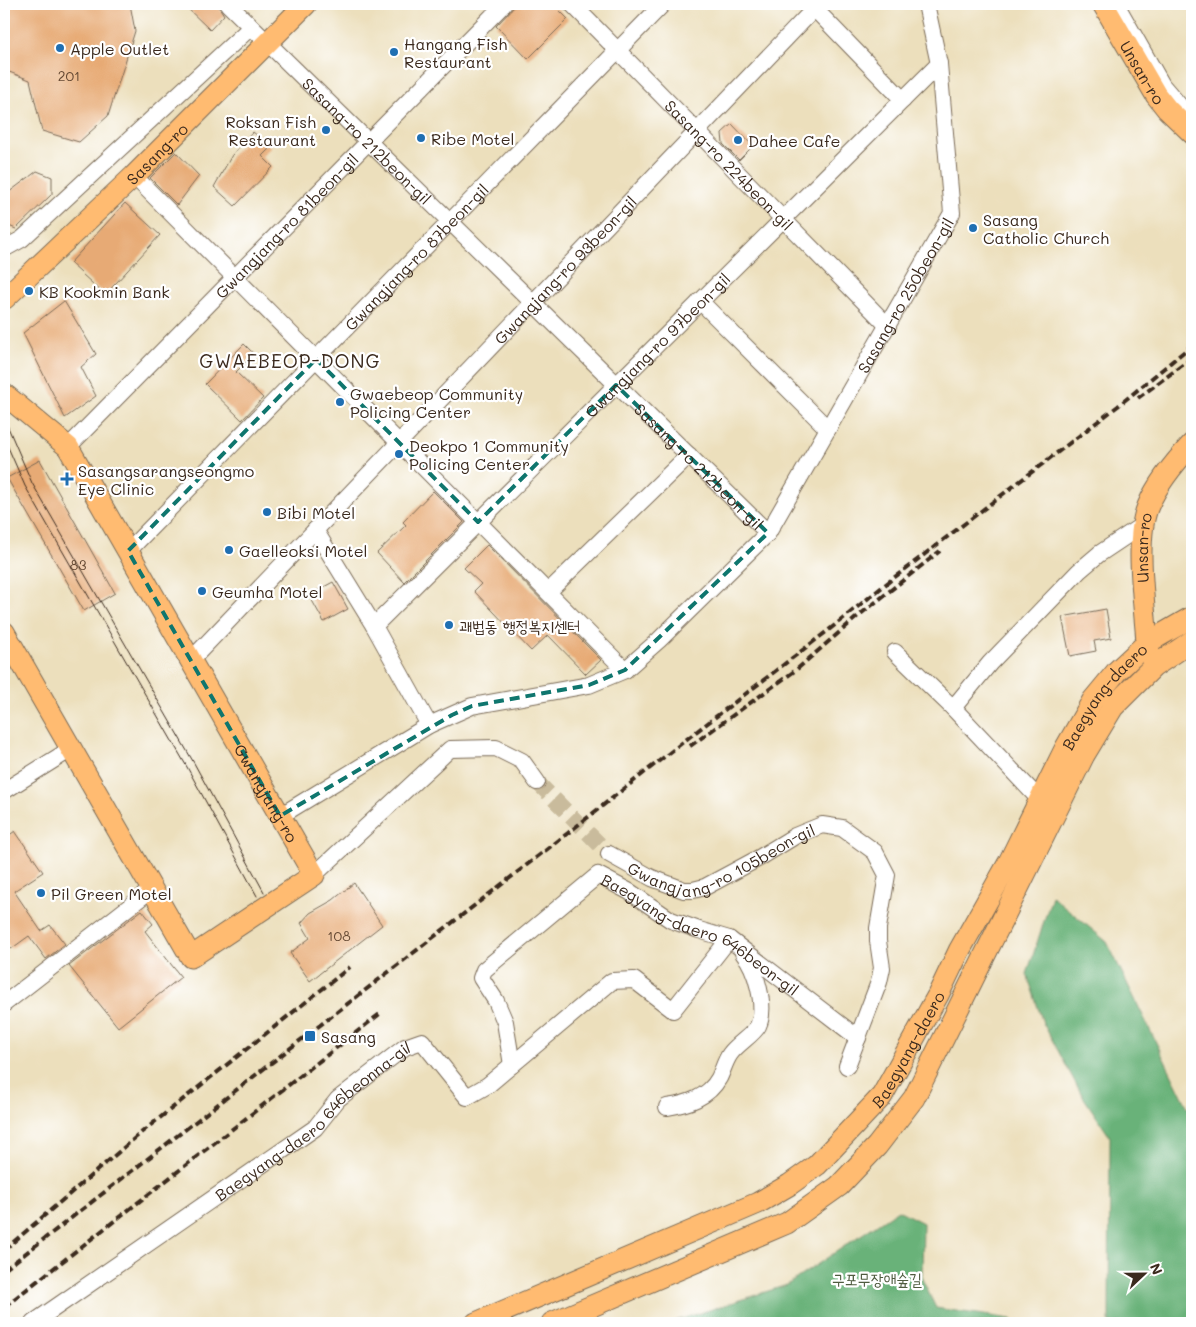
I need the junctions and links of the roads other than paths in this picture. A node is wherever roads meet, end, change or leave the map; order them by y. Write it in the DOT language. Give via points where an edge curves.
graph roads {
  1 [pos="228,4"];
  2 [pos="306,4"];
  3 [pos="504,4"];
  4 [pos="572,4"];
  5 [pos="663,4"];
  6 [pos="926,4"];
  7 [pos="1103,4"];
  8 [pos="1116,4"];
  9 [pos="812,6"];
  10 [pos="251,27"];
  11 [pos="267,43"];
  12 [pos="617,50"];
  13 [pos="939,64"];
  14 [pos="903,100"];
  15 [pos="1192,120"];
  16 [pos="697,131"];
  17 [pos="1192,133"];
  18 [pos="368,142"];
  19 [pos="134,176"];
  20 [pos="783,219"];
  21 [pos="450,222"];
  22 [pos="4,249"];
  23 [pos="235,277"];
  24 [pos="4,300"];
  25 [pos="700,301"];
  26 [pos="533,303"];
  27 [pos="888,326"];
  28 [pos="316,359"];
  29 [pos="616,385"];
  30 [pos="4,394"];
  31 [pos="828,429"];
  32 [pos="399,442"];
  33 [pos="1192,444"];
  34 [pos="68,447"];
  35 [pos="689,455"];
  36 [pos="478,522"];
  37 [pos="1144,524"];
  38 [pos="315,530"];
  39 [pos="768,533"];
  40 [pos="128,551"];
  41 [pos="548,592"];
  42 [pos="1192,617"];
  43 [pos="374,626"];
  44 [pos="4,632"];
  45 [pos="1192,641"];
  46 [pos="1147,643"];
  47 [pos="895,652"];
  48 [pos="190,661"];
  49 [pos="1153,667"];
  50 [pos="625,670"];
  51 [pos="954,708"];
  52 [pos="429,725"];
  53 [pos="71,748"];
  54 [pos="537,782"];
  55 [pos="4,791"];
  56 [pos="1040,800"];
  57 [pos="280,816"];
  58 [pos="609,854"];
  59 [pos="314,875"];
  60 [pos="152,889"];
  61 [pos="729,939"];
  62 [pos="4,1004"];
  63 [pos="858,1038"];
  64 [pos="512,1065"];
  65 [pos="847,1066"];
  66 [pos="666,1107"];
  67 [pos="33,1323"];
  68 [pos="476,1323"];
  69 [pos="552,1323"];
  1 -- 10 [label="street, Sasang-ro 212beon-gil"];
  2 -- 11 [label="main road, Sasang-ro"];
  3 -- 18 [label="street, Gwangjang-ro 81beon-gil"];
  4 -- 12 [label="street, Sasang-ro 224beon-gil"];
  5 -- 12 [label="street, Gwangjang-ro 87beon-gil"];
  6 -- 13 [label="street, Sasang-ro 250beon-gil"];
  7 -- 17 [label="main road, Unsan-ro" via="1156,94"];
  8 -- 15 [label="street" via="1162,85"];
  9 -- 14 [label="street"];
  9 -- 16 [label="street, Gwangjang-ro 93beon-gil"];
  10 -- 11 [label="street, Sasang-ro 212beon-gil"];
  10 -- 22 [label="street" via="22,239"];
  11 -- 18 [label="street, Sasang-ro 212beon-gil"];
  11 -- 19 [label="main road, Sasang-ro"];
  12 -- 16 [label="street, Sasang-ro 224beon-gil"];
  12 -- 21 [label="street, Gwangjang-ro 87beon-gil"];
  13 -- 14 [label="street, Gwangjang-ro 97beon-gil"];
  13 -- 27 [label="street, Sasang-ro 250beon-gil" via="952,213"];
  14 -- 20 [label="street, Gwangjang-ro 97beon-gil"];
  16 -- 20 [label="street, Sasang-ro 224beon-gil"];
  16 -- 26 [label="street, Gwangjang-ro 93beon-gil"];
  18 -- 21 [label="street, Sasang-ro 212beon-gil"];
  18 -- 23 [label="street, Gwangjang-ro 81beon-gil"];
  19 -- 23 [label="street"];
  19 -- 24 [label="main road, Sasang-ro"];
  20 -- 25 [label="street, Gwangjang-ro 97beon-gil"];
  20 -- 27 [label="street, Sasang-ro 224beon-gil"];
  21 -- 26 [label="street, Sasang-ro 212beon-gil"];
  21 -- 28 [label="street, Gwangjang-ro 87beon-gil"];
  23 -- 28 [label="street"];
  23 -- 34 [label="street, Gwangjang-ro 81beon-gil"];
  25 -- 29 [label="street, Gwangjang-ro 97beon-gil"];
  25 -- 31 [label="street"];
  26 -- 29 [label="street, Sasang-ro 212beon-gil"];
  26 -- 32 [label="street, Gwangjang-ro 93beon-gil"];
  27 -- 31 [label="street, Sasang-ro 250beon-gil"];
  28 -- 32 [label="street"];
  28 -- 40 [label="street, Gwangjang-ro 87beon-gil"];
  29 -- 35 [label="street, Sasang-ro 212beon-gil"];
  29 -- 36 [label="street, Gwangjang-ro 97beon-gil"];
  30 -- 34 [label="main road, Gwangjang-ro"];
  31 -- 39 [label="street, Sasang-ro 250beon-gil"];
  32 -- 36 [label="street"];
  32 -- 38 [label="street, Gwangjang-ro 93beon-gil"];
  33 -- 37 [label="main road, Unsan-ro" via="1161,482 1147,507"];
  34 -- 40 [label="main road, Gwangjang-ro"];
  35 -- 39 [label="street, Sasang-ro 212beon-gil"];
  35 -- 41 [label="street"];
  36 -- 41 [label="street"];
  36 -- 43 [label="street, Gwangjang-ro 97beon-gil"];
  37 -- 46 [label="main road, Unsan-ro" via="1140,540"];
  37 -- 51 [label="street" via="1079,571 990,663"];
  38 -- 43 [label="street"];
  38 -- 48 [label="street, Gwangjang-ro 93beon-gil"];
  39 -- 50 [label="street, Sasang-ro 250beon-gil"];
  40 -- 48 [label="main road, Gwangjang-ro"];
  41 -- 50 [label="street"];
  42 -- 46 [label="main road, Baegyang-daero"];
  43 -- 52 [label="street"];
  44 -- 53 [label="main road"];
  45 -- 49 [label="main road, Baegyang-daero"];
  46 -- 49 [label="main road, Unsan-ro"];
  46 -- 56 [label="main road, Baegyang-daero" via="1117,671 1093,700"];
  47 -- 51 [label="street"];
  48 -- 57 [label="main road, Gwangjang-ro"];
  49 -- 69 [label="main road, Baegyang-daero" via="1113,707 1084,755 914,1098 877,1146 839,1186 787,1223"];
  50 -- 52 [label="street, Sasang-ro 250beon-gil" via="589,685 472,706"];
  51 -- 56 [label="street"];
  52 -- 57 [label="street, Sasang-ro 250beon-gil"];
  53 -- 55 [label="street"];
  53 -- 60 [label="main road"];
  54 -- 59 [label="street" via="522,761 496,748 450,749"];
  56 -- 68 [label="main road, Baegyang-daero" via="882,1096 817,1165 758,1204"];
  57 -- 59 [label="main road, Gwangjang-ro"];
  58 -- 63 [label="street, Gwangjang-ro 105beon-gil" via="652,878 684,890 693,890 705,887 795,836 822,825 842,828 875,852 887,875 878,928 882,968"];
  59 -- 60 [label="main road" via="191,957"];
  60 -- 62 [label="street"];
  61 -- 63 [label="street, Baegyang-daero 646beon-gil"];
  61 -- 64 [label="street, Baegyang-daero 646beonna-gil" via="673,1010 634,980 612,981"];
  61 -- 64 [label="street, Baegyang-daero 646beon-gil" via="671,920 598,875 484,970 481,978 506,1022"];
  61 -- 66 [label="street" via="748,959 757,980 762,1005 758,1026 736,1046 718,1080 703,1096"];
  63 -- 65 [label="street, Gwangjang-ro 105beon-gil"];
  64 -- 67 [label="street, Baegyang-daero 646beonna-gil" via="488,1085 467,1096 422,1041 405,1047 338,1099 315,1128"];
}
